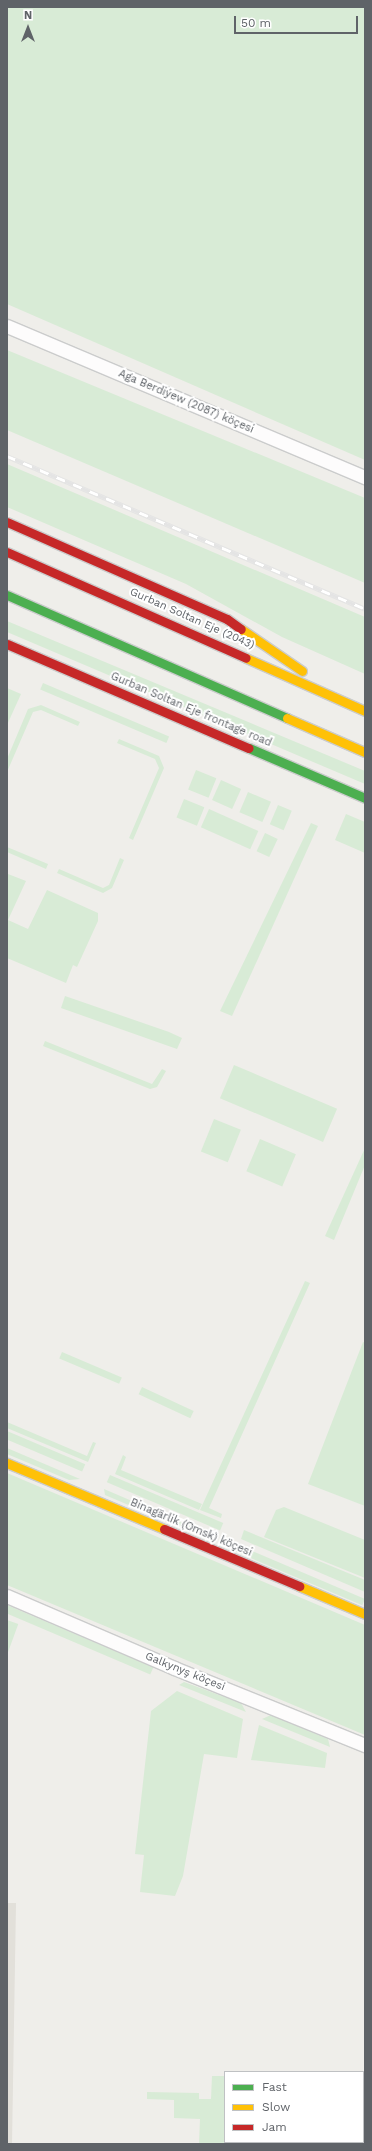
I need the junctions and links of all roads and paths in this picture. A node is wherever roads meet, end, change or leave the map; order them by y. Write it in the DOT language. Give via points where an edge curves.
graph roads {
  1 [pos="7,326"];
  2 [pos="365,477"];
  3 [pos="7,522"];
  4 [pos="7,552"];
  5 [pos="7,595"];
  6 [pos="7,644"];
  7 [pos="343,700"];
  8 [pos="365,711"];
  9 [pos="365,752"];
  10 [pos="365,798"];
  11 [pos="7,1463"];
  12 [pos="7,1596"];
  13 [pos="365,1614"];
  14 [pos="365,1745"];
  1 -- 2 [label="street, Aga Berdiýew (2087) köçesi"];
  3 -- 7 [label="main road" via="227,619"];
  4 -- 7 [label="main road, Gurban Soltan Eje (2043)"];
  5 -- 9 [label="main road"];
  6 -- 10 [label="main road, Gurban Soltan Eje frontage road"];
  7 -- 8 [label="main road, Gurban Soltan Eje (2043)"];
  11 -- 13 [label="main road, Binagärlik (Omsk) köçesi"];
  12 -- 14 [label="street, Galkynyş köçesi" via="174,1668"];
}
